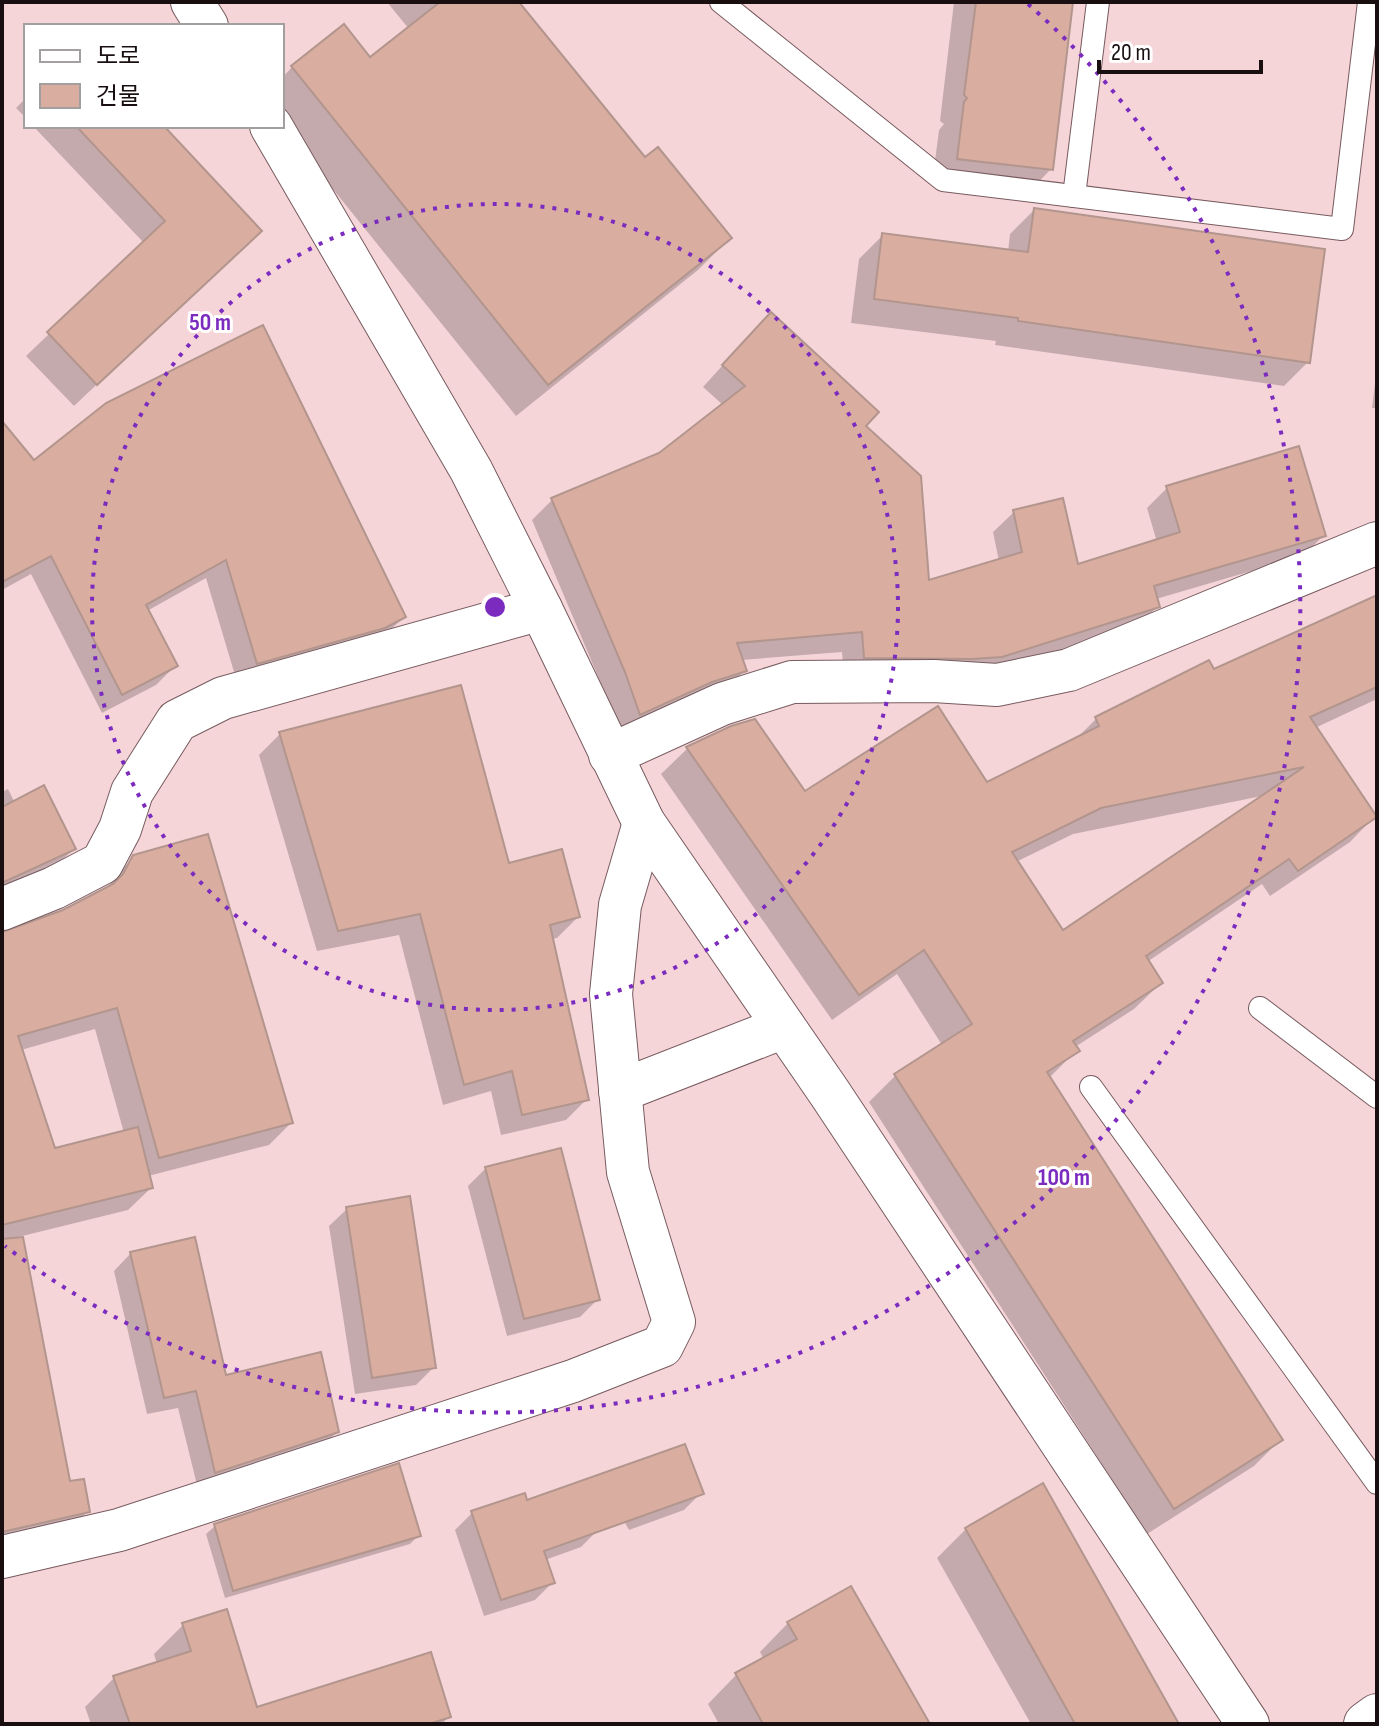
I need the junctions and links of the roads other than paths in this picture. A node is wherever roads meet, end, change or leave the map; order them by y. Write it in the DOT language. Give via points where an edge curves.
graph roads {
  1 [pos="192,2"];
  2 [pos="721,2"];
  3 [pos="1098,2"];
  4 [pos="1369,2"];
  5 [pos="206,24"];
  6 [pos="272,128"];
  7 [pos="1074,196"];
  8 [pos="1377,543"];
  9 [pos="541,609"];
  10 [pos="610,755"];
  11 [pos="644,823"];
  12 [pos="2,909"];
  13 [pos="1260,1008"];
  14 [pos="784,1027"];
  15 [pos="1091,1087"];
  16 [pos="620,1091"];
  17 [pos="1377,1097"];
  18 [pos="1377,1483"];
  19 [pos="2,1557"];
  20 [pos="1377,1716"];
  21 [pos="1248,1724"];
  22 [pos="1366,1724"];
  1 -- 5 [label="street"];
  2 -- 7 [label="lane" via="943,180"];
  3 -- 7 [label="lane"];
  4 -- 7 [label="lane" via="1342,229"];
  6 -- 9 [label="street" via="471,470"];
  8 -- 10 [label="street" via="1069,670 997,685 792,682 722,704"];
  9 -- 10 [label="street"];
  9 -- 12 [label="street" via="223,698 177,721 132,792 102,863"];
  10 -- 11 [label="street"];
  11 -- 14 [label="street"];
  11 -- 16 [label="street" via="620,905 611,994"];
  13 -- 17 [label="lane"];
  14 -- 16 [label="street"];
  14 -- 21 [label="street"];
  15 -- 18 [label="lane"];
  16 -- 19 [label="street" via="628,1172 674,1322 662,1346 573,1381 119,1530"];
  20 -- 22 [label="main road"];
}
